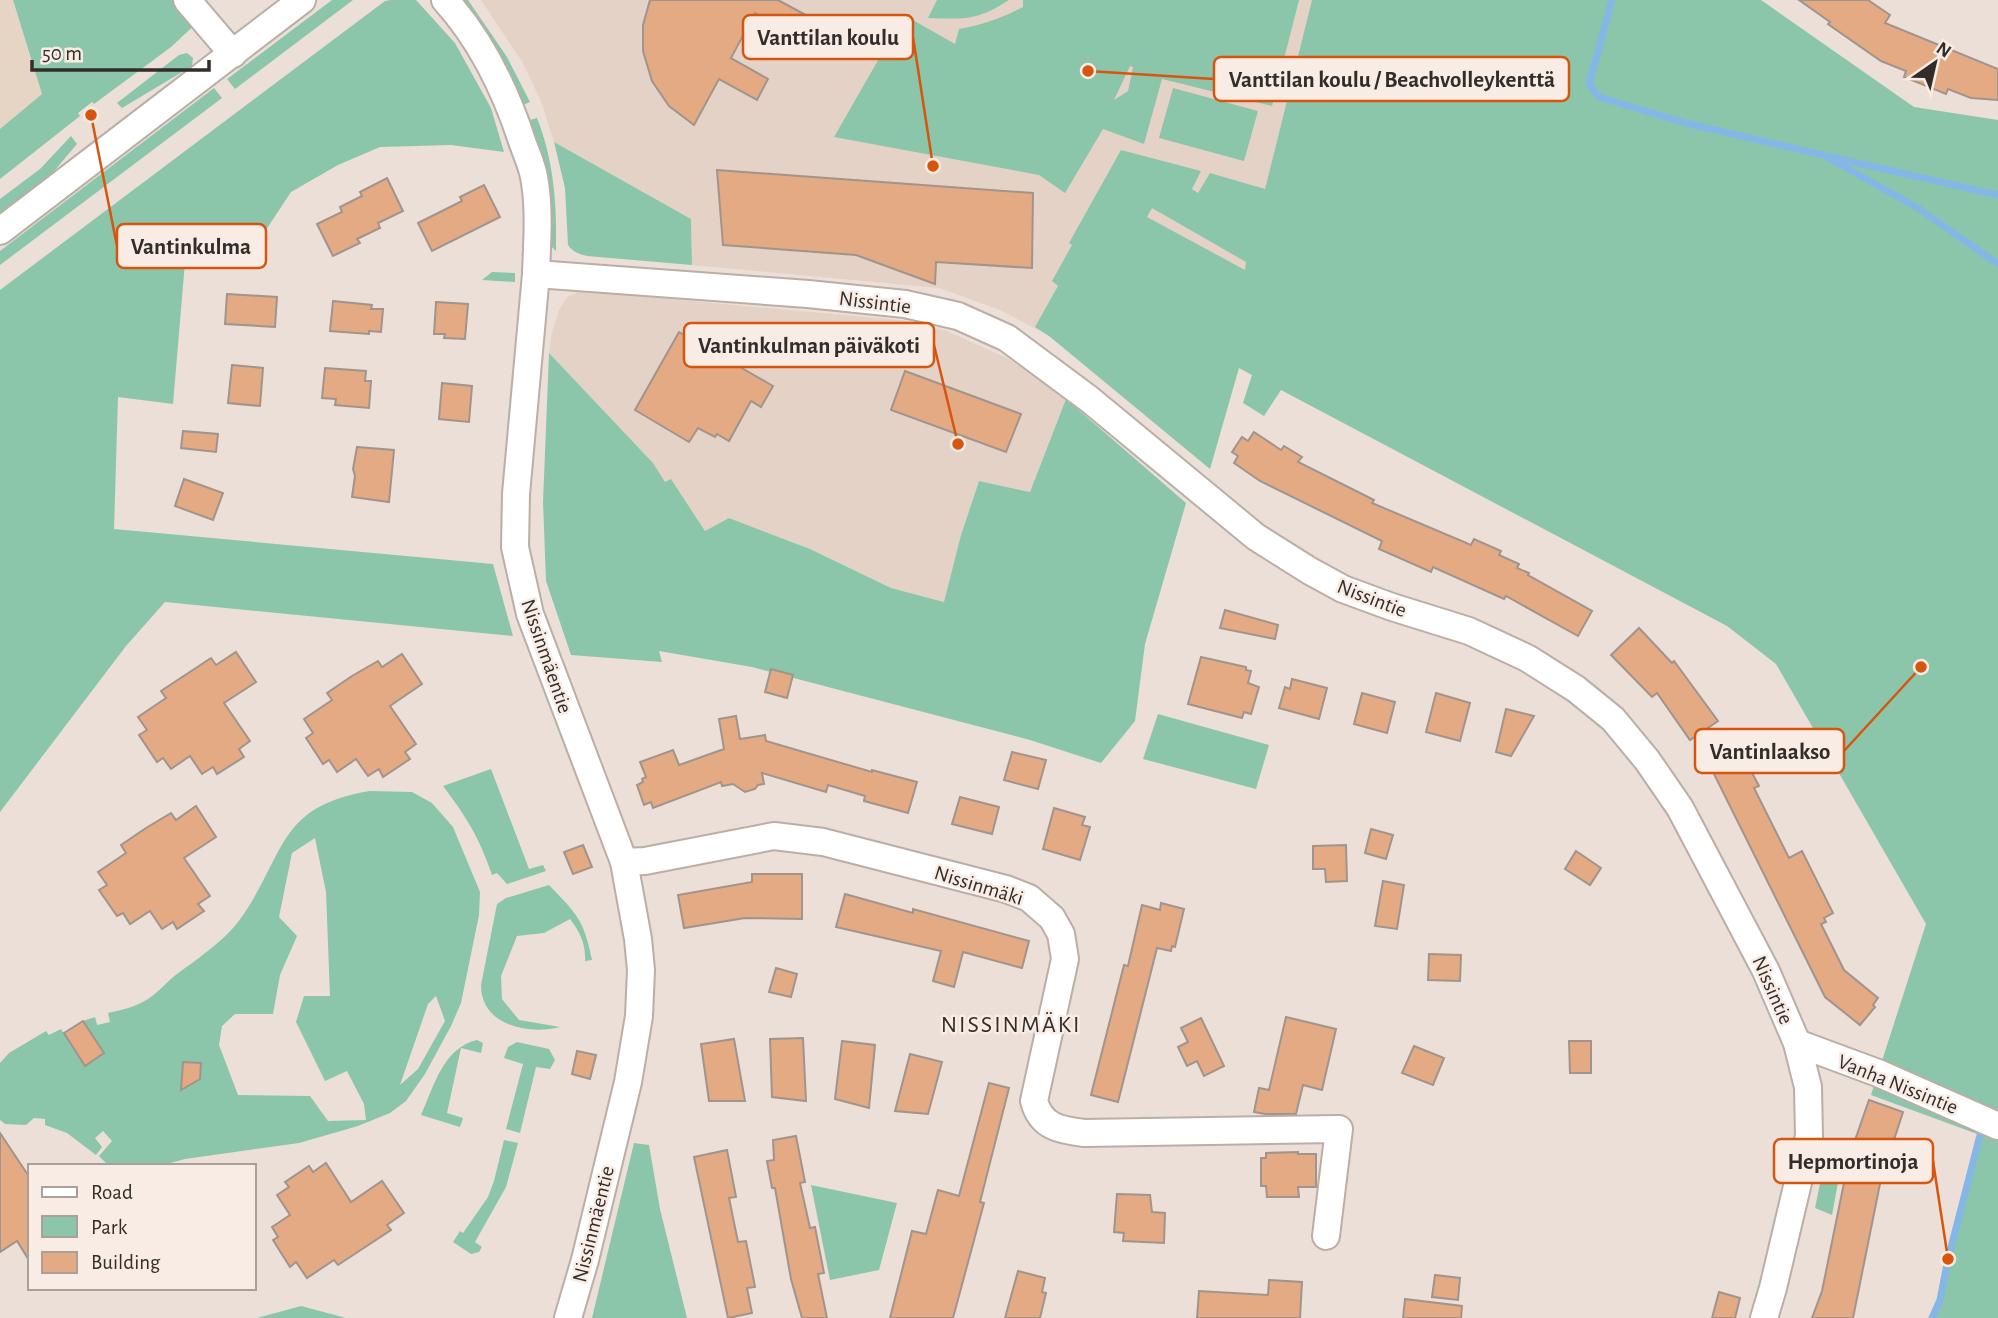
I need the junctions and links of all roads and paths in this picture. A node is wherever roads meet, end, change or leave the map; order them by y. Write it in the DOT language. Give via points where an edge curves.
graph roads {
  1 [pos="187,0"];
  2 [pos="302,0"];
  3 [pos="445,0"];
  4 [pos="233,54"];
  5 [pos="0,231"];
  6 [pos="536,274"];
  7 [pos="624,862"];
  8 [pos="1797,1044"];
  9 [pos="1998,1126"];
  10 [pos="1326,1236"];
  11 [pos="568,1318"];
  12 [pos="1764,1318"];
  1 -- 4 [label="street"];
  2 -- 4 [label="street"];
  3 -- 6 [label="street, Nissinmäentie" via="493,66 516,121 534,177"];
  4 -- 5 [label="street"];
  6 -- 7 [label="street, Nissinmäentie" via="515,547 530,614"];
  6 -- 8 [label="street, Nissintie" via="905,304 958,316 1007,338 1089,399 1256,537 1299,565 1343,589 1469,631 1527,658 1612,719 1680,808 1766,971"];
  7 -- 10 [label="street, Nissinmäki" via="774,836 823,842 1029,898 1052,918 1061,934 1065,959 1034,1101 1041,1118 1058,1130 1084,1133 1339,1129"];
  7 -- 11 [label="street, Nissinmäentie" via="640,959 639,1016 628,1082"];
  8 -- 9 [label="street, Vanha Nissintie" via="1878,1073"];
  8 -- 12 [label="street, Nissintie" via="1808,1087 1809,1136"];
}
